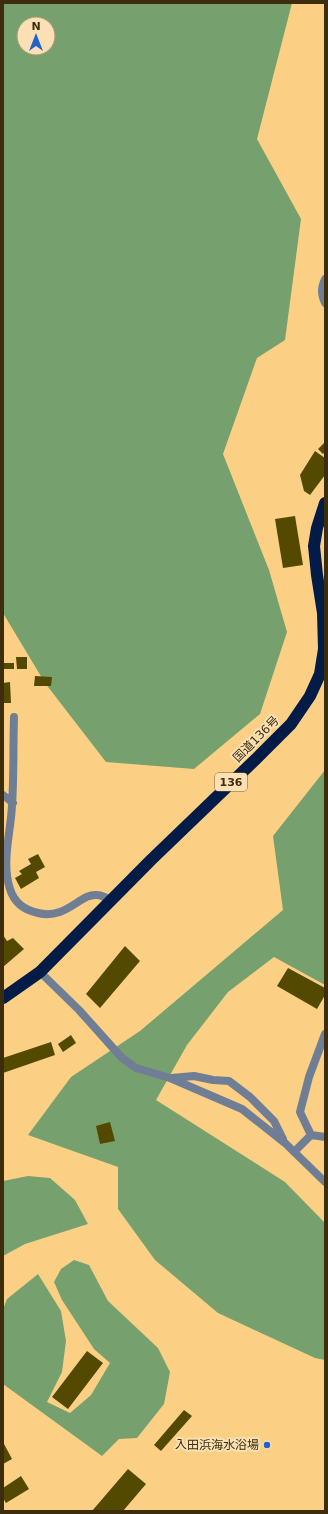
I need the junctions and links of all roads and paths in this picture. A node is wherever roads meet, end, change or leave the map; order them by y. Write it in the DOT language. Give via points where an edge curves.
graph roads {
  1 [pos="325,279"];
  2 [pos="325,303"];
  3 [pos="325,503"];
  4 [pos="14,717"];
  5 [pos="3,795"];
  6 [pos="12,803"];
  7 [pos="111,900"];
  8 [pos="40,972"];
  9 [pos="3,998"];
  10 [pos="325,1034"];
  11 [pos="170,1078"];
  12 [pos="311,1135"];
  13 [pos="325,1137"];
  14 [pos="285,1143"];
  15 [pos="294,1152"];
  16 [pos="325,1182"];
  1 -- 2 [label="street" via="322,296"];
  3 -- 7 [label="highway, 国道136号 / 136" via="314,546 323,614 324,649 320,674 310,696 291,724"];
  4 -- 6 [label="street"];
  5 -- 6 [label="street"];
  6 -- 7 [label="street" via="6,871 17,904 38,914 48,914 62,912 90,896 96,895"];
  7 -- 8 [label="highway, 国道136号 / 136"];
  8 -- 9 [label="highway, 国道136号 / 136"];
  8 -- 11 [label="street" via="79,1010 122,1058 136,1068"];
  10 -- 12 [label="street" via="300,1112"];
  11 -- 14 [label="street" via="242,1109"];
  11 -- 14 [label="street" via="194,1076 229,1081 274,1121"];
  12 -- 13 [label="street"];
  12 -- 15 [label="street"];
  14 -- 15 [label="street"];
  15 -- 16 [label="street"];
}
